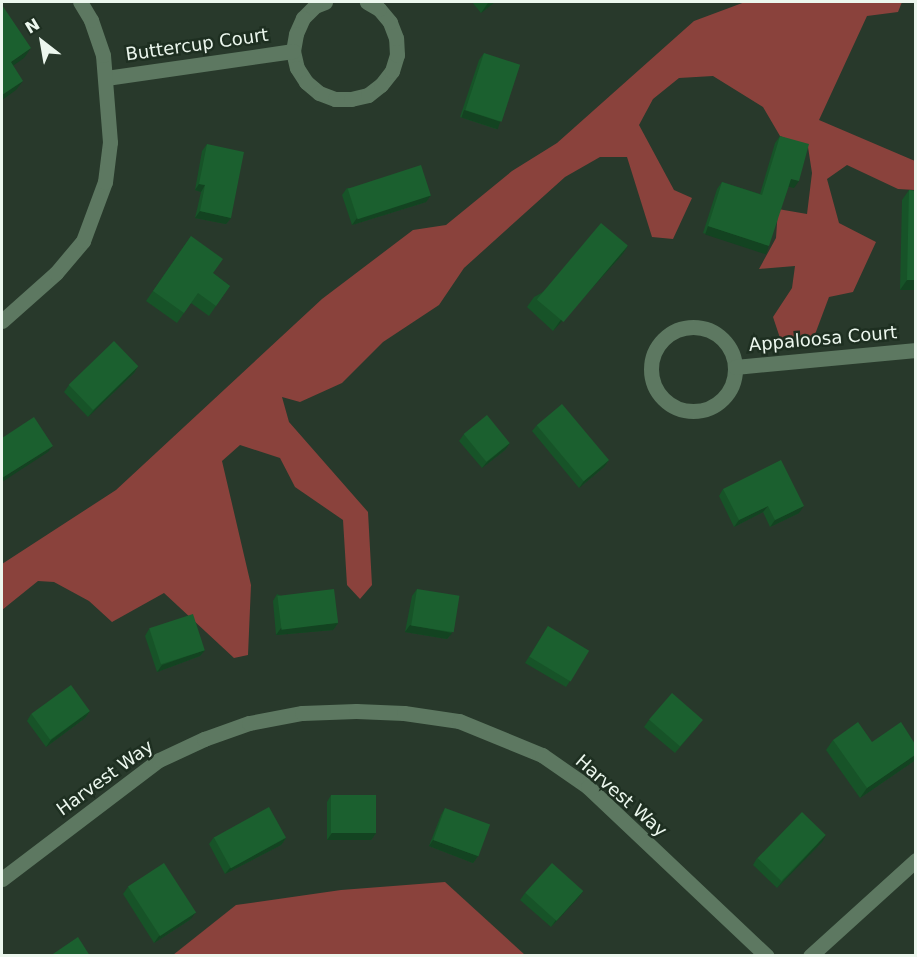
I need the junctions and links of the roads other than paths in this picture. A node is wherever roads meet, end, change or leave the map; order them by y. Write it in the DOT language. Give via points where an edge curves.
graph roads {
  1 [pos="80,2"];
  2 [pos="325,2"];
  3 [pos="367,2"];
  4 [pos="293,51"];
  5 [pos="106,78"];
  6 [pos="2,321"];
  7 [pos="915,350"];
  8 [pos="735,367"];
  9 [pos="915,860"];
  10 [pos="2,879"];
  11 [pos="766,956"];
  12 [pos="810,956"];
  1 -- 5 [label="street" via="103,55"];
  2 -- 4 [label="street, Buttercup Court" via="303,18"];
  3 -- 4 [label="street, Buttercup Court" via="390,22 397,55 392,71 368,95 335,99 319,93 297,68"];
  4 -- 5 [label="street, Buttercup Court"];
  5 -- 6 [label="street" via="110,142 105,182 83,241 56,273"];
  7 -- 8 [label="street, Appaloosa Court"];
  8 -- 8 [label="street, Appaloosa Court" via="728,392 707,408 694,411 675,406 659,394 652,381 654,353 661,341 672,332 693,327 713,332 724,341"];
  9 -- 12 [label="street"];
  10 -- 11 [label="street, Harvest Way" via="159,760 204,739 249,723 302,713 404,713 459,721 542,755 588,787"];
}
